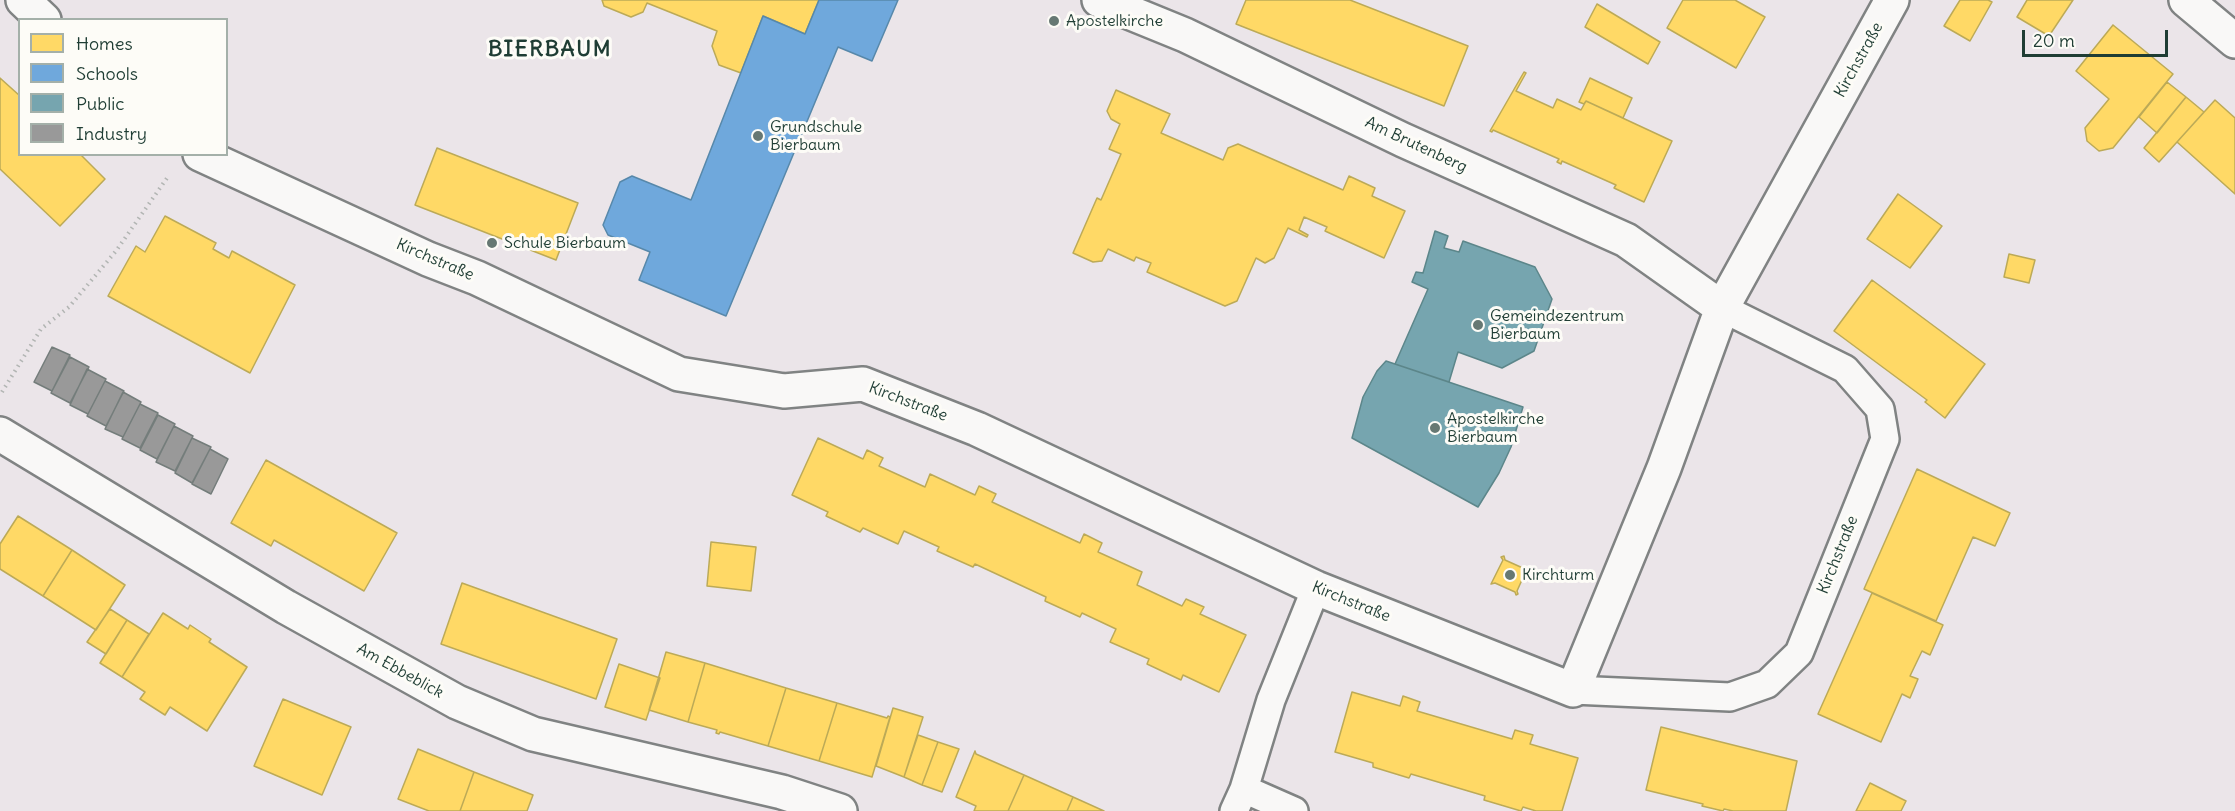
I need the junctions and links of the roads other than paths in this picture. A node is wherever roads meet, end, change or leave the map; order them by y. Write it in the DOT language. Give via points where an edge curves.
graph roads {
  1 [pos="23,0"];
  2 [pos="1099,0"];
  3 [pos="1892,0"];
  4 [pos="2186,0"];
  5 [pos="42,18"];
  6 [pos="2235,41"];
  7 [pos="204,156"];
  8 [pos="1722,308"];
  9 [pos="0,434"];
  10 [pos="1316,588"];
  11 [pos="1573,690"];
  12 [pos="1239,800"];
  13 [pos="840,811"];
  14 [pos="1294,811"];
  1 -- 5 [label="street"];
  2 -- 8 [label="street, Am Brutenberg" via="1185,35 1403,140 1626,240"];
  3 -- 8 [label="street, Kirchstraße"];
  4 -- 6 [label="street"];
  7 -- 10 [label="street, Kirchstraße" via="679,374 784,391 863,384 977,429"];
  8 -- 11 [label="street, Kirchstraße" via="1664,468"];
  8 -- 11 [label="lane, Kirchstraße" via="1845,369 1880,409 1885,439 1799,653 1767,684 1730,697"];
  9 -- 13 [label="street, Am Ebbeblick" via="286,607 457,702 533,734 782,792"];
  10 -- 11 [label="street, Kirchstraße"];
  10 -- 12 [label="lane" via="1271,700"];
  12 -- 14 [label="lane"];
}
